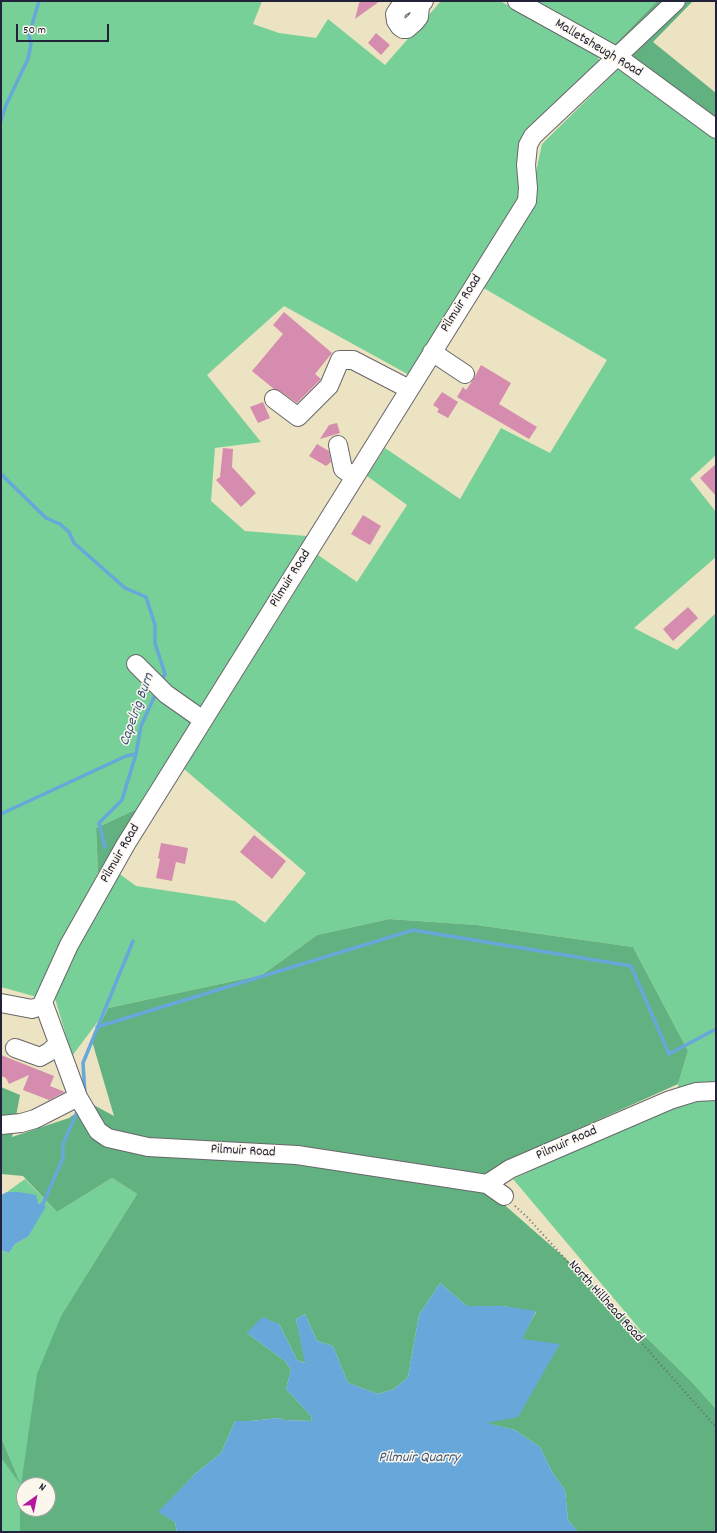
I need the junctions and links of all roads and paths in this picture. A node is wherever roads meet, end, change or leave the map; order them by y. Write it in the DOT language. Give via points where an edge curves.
graph roads {
  1 [pos="517,1"];
  2 [pos="676,1"];
  3 [pos="618,57"];
  4 [pos="716,129"];
  5 [pos="432,352"];
  6 [pos="465,374"];
  7 [pos="409,389"];
  8 [pos="274,399"];
  9 [pos="338,445"];
  10 [pos="354,477"];
  11 [pos="136,664"];
  12 [pos="203,720"];
  13 [pos="1,1003"];
  14 [pos="44,1005"];
  15 [pos="58,1044"];
  16 [pos="15,1048"];
  17 [pos="716,1091"];
  18 [pos="78,1097"];
  19 [pos="1,1125"];
  20 [pos="487,1184"];
  21 [pos="504,1196"];
  22 [pos="716,1427"];
  1 -- 3 [label="street, Malletsheugh Road"];
  2 -- 3 [label="street, Pilmuir Road"];
  3 -- 4 [label="street, Malletsheugh Road"];
  3 -- 5 [label="street, Pilmuir Road" via="528,144 527,201"];
  5 -- 6 [label="street"];
  5 -- 7 [label="street, Pilmuir Road"];
  7 -- 8 [label="street" via="353,360 340,360 329,386 298,417"];
  7 -- 10 [label="street, Pilmuir Road"];
  9 -- 10 [label="street" via="343,469"];
  10 -- 12 [label="street, Pilmuir Road"];
  11 -- 12 [label="street" via="166,694"];
  12 -- 14 [label="street, Pilmuir Road" via="126,844 69,945 43,1002"];
  13 -- 14 [label="street" via="32,1009"];
  14 -- 15 [label="street, Pilmuir Road"];
  15 -- 16 [label="street" via="40,1057"];
  15 -- 18 [label="street, Pilmuir Road"];
  17 -- 20 [label="street, Pilmuir Road" via="696,1092 670,1100 510,1169"];
  18 -- 19 [label="street" via="35,1119"];
  18 -- 20 [label="street, Pilmuir Road" via="98,1131 108,1138 125,1142 148,1146 297,1155"];
  20 -- 21 [label="street"];
  21 -- 22 [label="path, North Hillhead Road" via="527,1217"];
}
